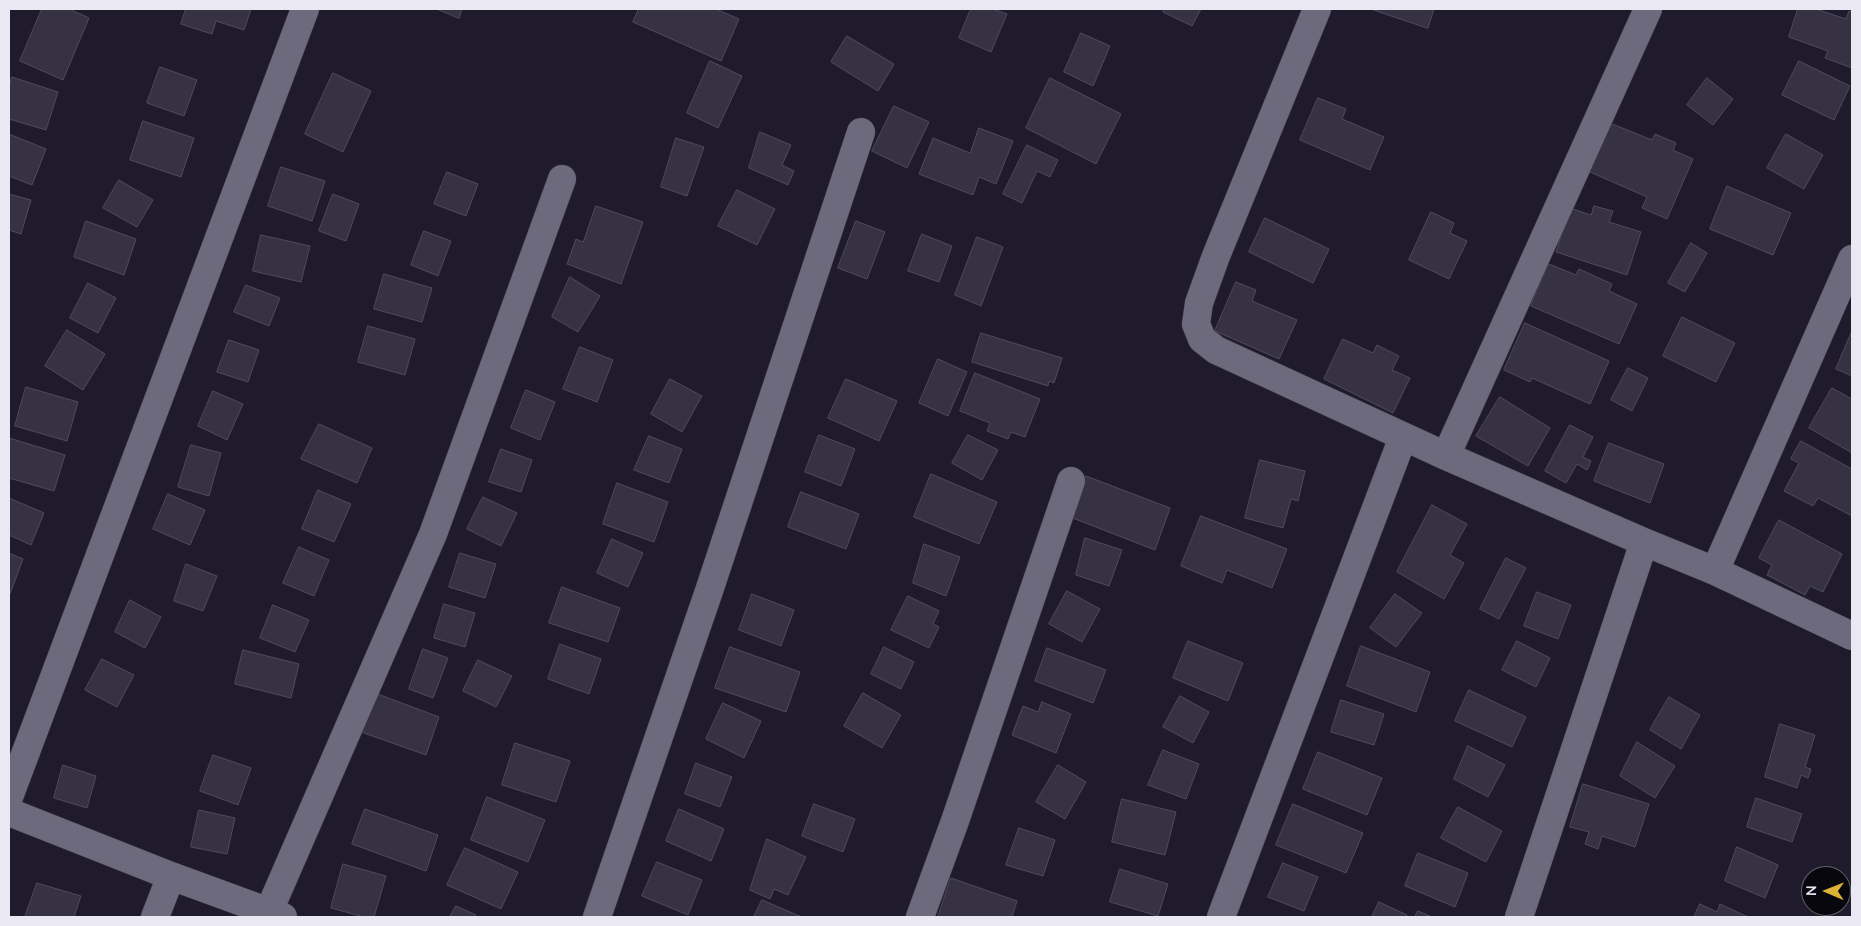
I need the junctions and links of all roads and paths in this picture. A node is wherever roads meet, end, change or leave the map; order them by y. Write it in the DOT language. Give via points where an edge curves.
graph roads {
  1 [pos="305,9"];
  2 [pos="1317,9"];
  3 [pos="1648,9"];
  4 [pos="861,132"];
  5 [pos="562,179"];
  6 [pos="1852,259"];
  7 [pos="1403,437"];
  8 [pos="1446,456"];
  9 [pos="1070,481"];
  10 [pos="1644,542"];
  11 [pos="1716,571"];
  12 [pos="1852,636"];
  13 [pos="9,797"];
  14 [pos="9,812"];
  15 [pos="170,876"];
  16 [pos="276,914"];
  17 [pos="155,917"];
  18 [pos="597,917"];
  19 [pos="920,917"];
  20 [pos="1221,917"];
  21 [pos="1519,917"];
  1 -- 13 [label="street"];
  2 -- 7 [label="street" via="1216,256 1198,303 1196,324 1202,339 1216,350"];
  3 -- 8 [label="street"];
  4 -- 18 [label="street"];
  5 -- 16 [label="street" via="433,534"];
  6 -- 11 [label="street"];
  7 -- 8 [label="street"];
  7 -- 20 [label="street"];
  8 -- 10 [label="street"];
  9 -- 19 [label="street" via="959,812"];
  10 -- 11 [label="street"];
  10 -- 21 [label="street"];
  11 -- 12 [label="street"];
  14 -- 15 [label="street"];
  15 -- 16 [label="street"];
  15 -- 17 [label="street"];
}
